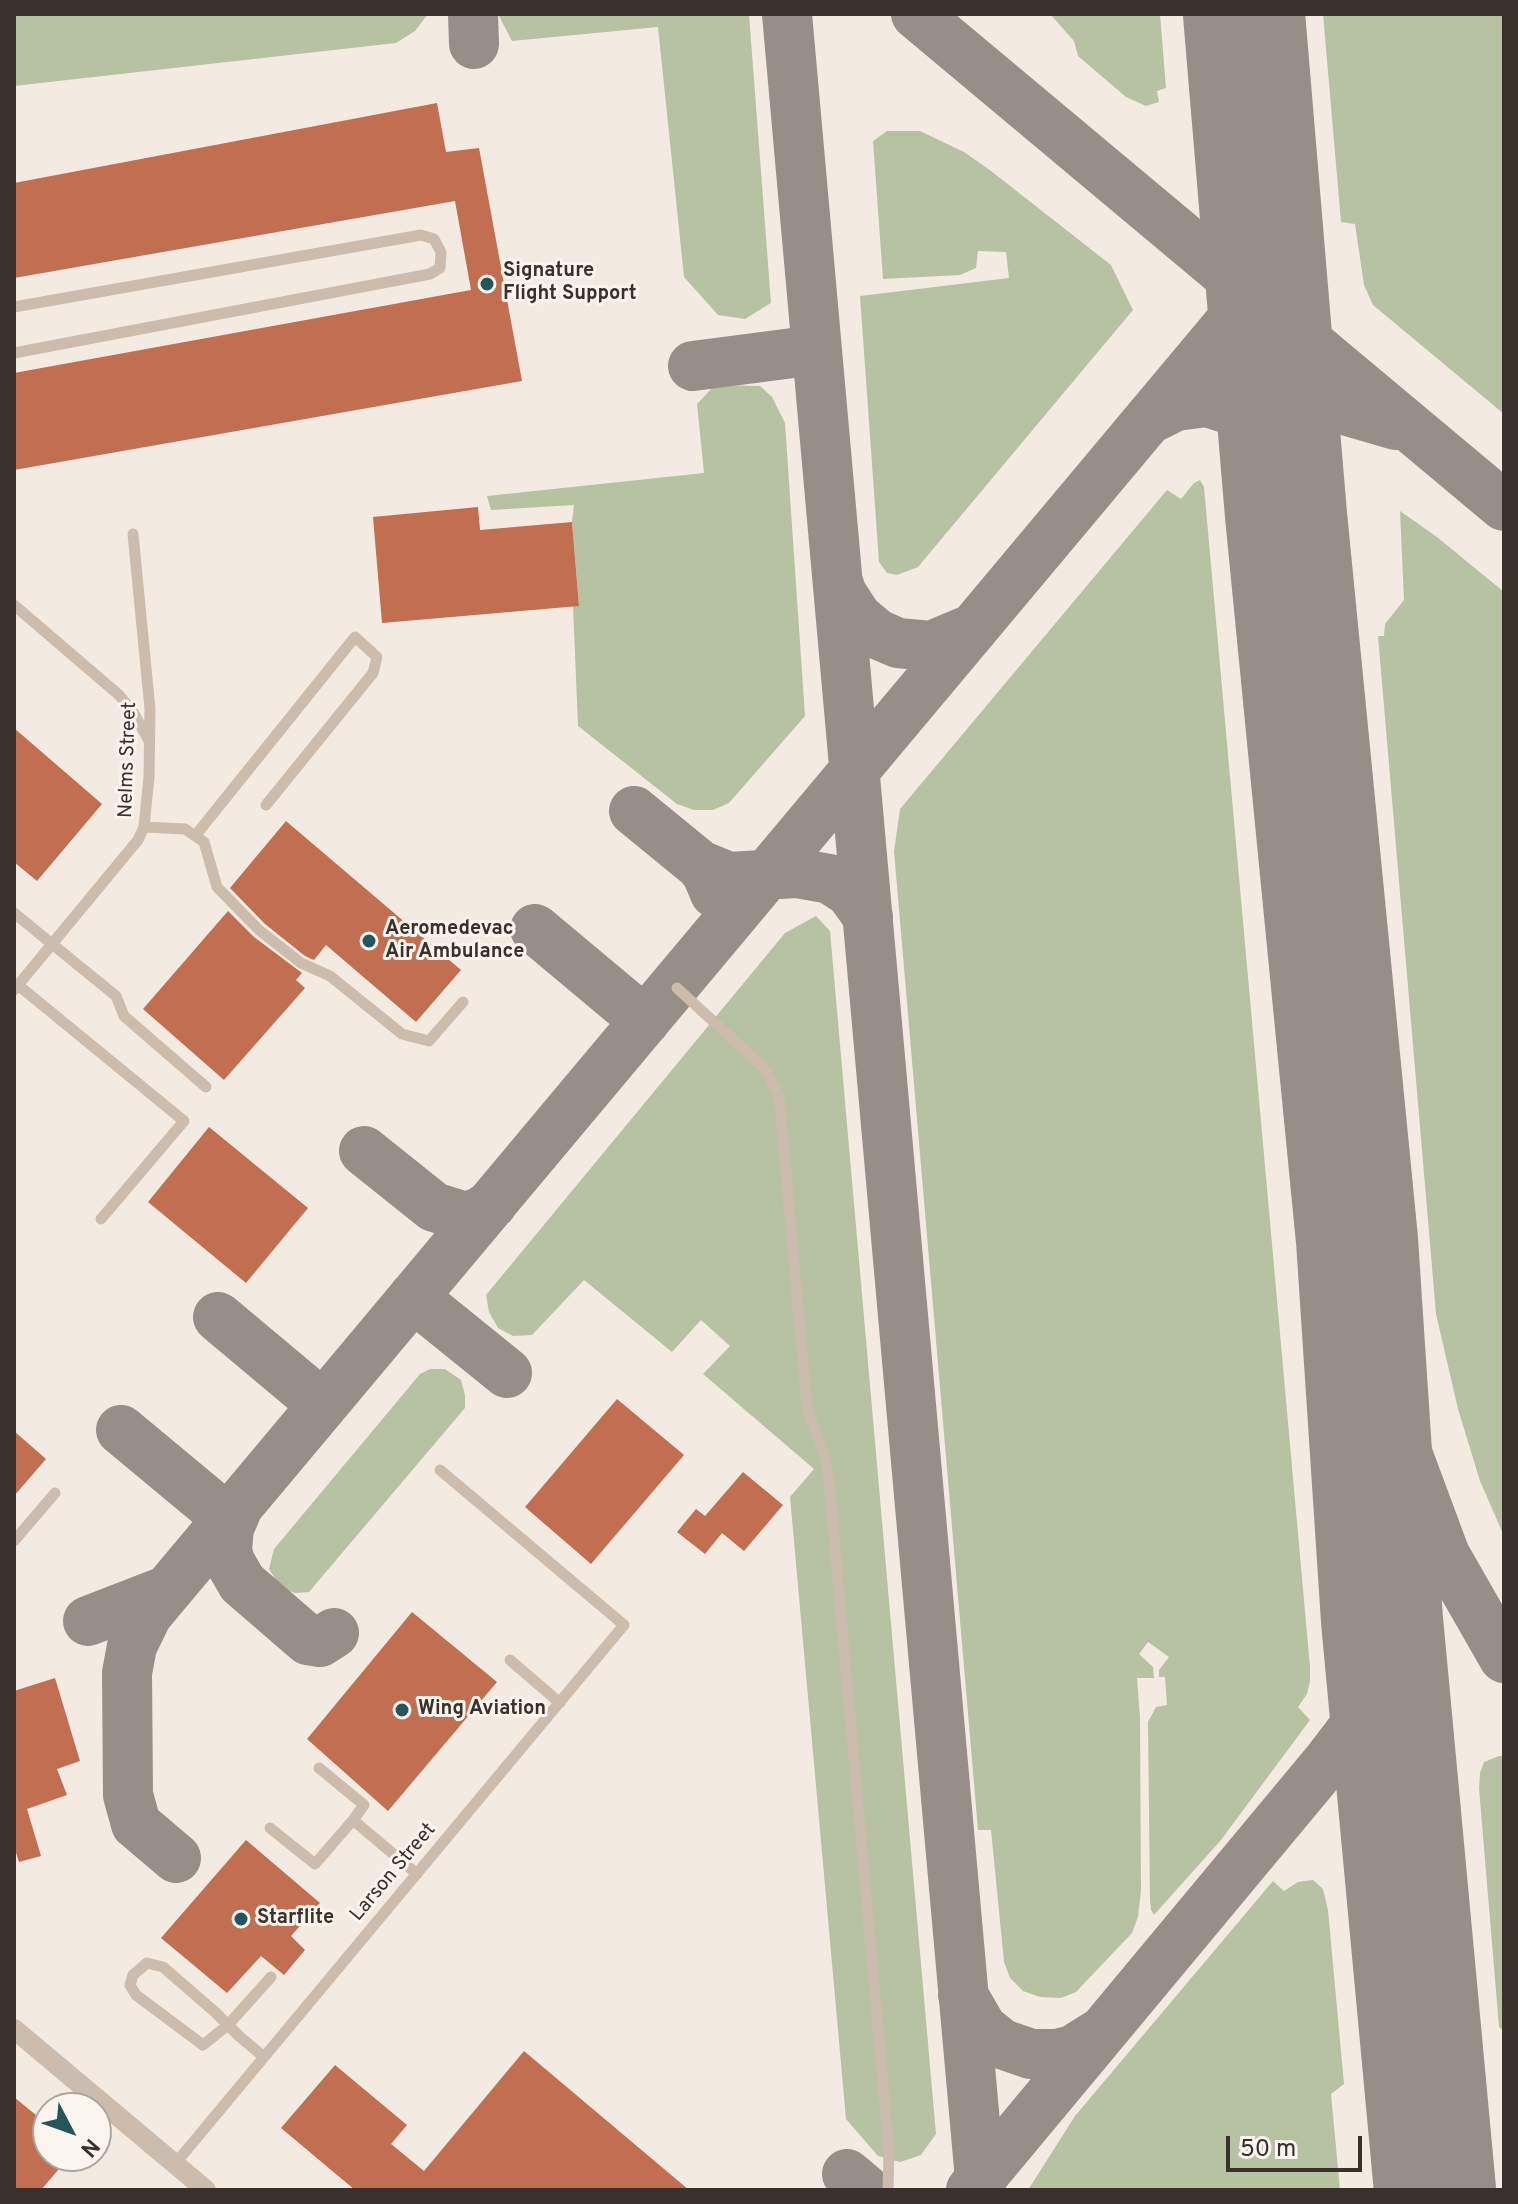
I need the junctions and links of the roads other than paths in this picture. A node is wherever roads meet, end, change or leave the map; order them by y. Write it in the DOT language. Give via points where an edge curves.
graph roads {
  1 [pos="14,307"];
  2 [pos="14,353"];
  3 [pos="133,534"];
  4 [pos="14,605"];
  5 [pos="149,741"];
  6 [pos="266,805"];
  7 [pos="144,827"];
  8 [pos="195,836"];
  9 [pos="14,913"];
  10 [pos="52,944"];
  11 [pos="16,987"];
  12 [pos="677,988"];
  13 [pos="463,1002"];
  14 [pos="206,1087"];
  15 [pos="101,1219"];
  16 [pos="440,1470"];
  17 [pos="55,1493"];
  18 [pos="14,1541"];
  19 [pos="510,1660"];
  20 [pos="560,1703"];
  21 [pos="319,1768"];
  22 [pos="353,1820"];
  23 [pos="270,1828"];
  24 [pos="417,1874"];
  25 [pos="271,1977"];
  26 [pos="228,2025"];
  27 [pos="14,2029"];
  28 [pos="264,2057"];
  29 [pos="175,2164"];
  30 [pos="206,2190"];
  31 [pos="888,2190"];
  1 -- 2 [label="lane" via="421,235 434,239 441,252 440,268 430,274"];
  3 -- 5 [label="lane, Nelms Street" via="149,679"];
  4 -- 5 [label="lane" via="119,695"];
  5 -- 7 [label="lane, Nelms Street"];
  6 -- 8 [label="lane" via="373,673 377,657 355,637"];
  7 -- 8 [label="lane" via="185,829"];
  7 -- 10 [label="lane, Nelms Street"];
  8 -- 13 [label="lane" via="204,842 217,887 259,930 301,963 330,976 402,1034 429,1041"];
  9 -- 10 [label="lane"];
  10 -- 11 [label="lane, Nelms Street"];
  10 -- 14 [label="lane" via="116,996 124,1016"];
  11 -- 15 [label="lane" via="184,1121"];
  12 -- 31 [label="lane" via="757,1061 779,1095 807,1407 826,1461 830,1493 889,2151"];
  16 -- 20 [label="lane, Larson Street" via="624,1625"];
  17 -- 18 [label="lane"];
  19 -- 20 [label="lane"];
  20 -- 24 [label="lane, Larson Street"];
  21 -- 22 [label="lane" via="364,1805"];
  22 -- 23 [label="lane" via="315,1864"];
  22 -- 24 [label="lane"];
  24 -- 28 [label="lane, Larson Street"];
  25 -- 26 [label="lane"];
  26 -- 26 [label="lane" via="163,1967 147,1963 133,1975 130,1985 136,1995 203,2045"];
  26 -- 28 [label="lane"];
  27 -- 29 [label="street"];
  28 -- 29 [label="lane, Larson Street"];
  29 -- 30 [label="street"];
}
